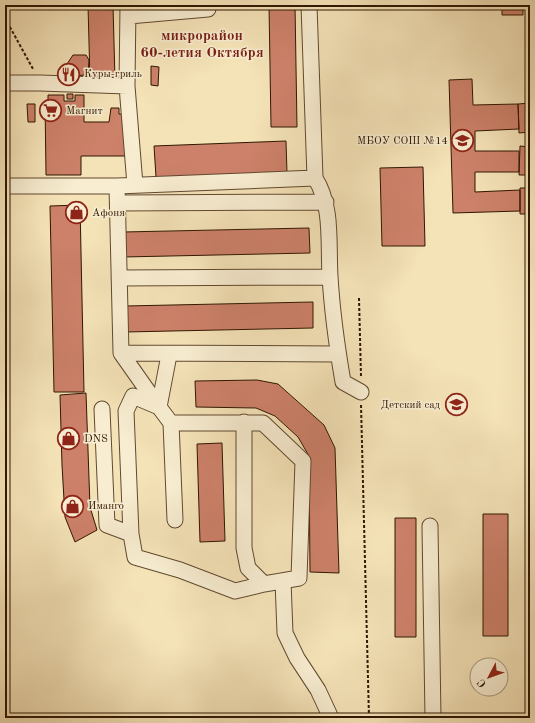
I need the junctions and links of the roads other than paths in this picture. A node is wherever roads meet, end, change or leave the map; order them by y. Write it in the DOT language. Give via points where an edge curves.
graph roads {
  1 [pos="208,5"];
  2 [pos="308,5"];
  3 [pos="128,10"];
  4 [pos="5,83"];
  5 [pos="127,86"];
  6 [pos="315,178"];
  7 [pos="134,185"];
  8 [pos="5,186"];
  9 [pos="117,186"];
  10 [pos="326,202"];
  11 [pos="118,204"];
  12 [pos="330,277"];
  13 [pos="119,278"];
  14 [pos="121,353"];
  15 [pos="338,354"];
  16 [pos="169,355"];
  17 [pos="361,392"];
  18 [pos="159,407"];
  19 [pos="102,410"];
  20 [pos="244,422"];
  21 [pos="171,423"];
  22 [pos="175,520"];
  23 [pos="430,526"];
  24 [pos="131,534"];
  25 [pos="283,581"];
  26 [pos="264,584"];
  27 [pos="331,718"];
  28 [pos="432,718"];
  1 -- 3 [label="lane" via="208,9"];
  2 -- 6 [label="lane"];
  3 -- 5 [label="lane"];
  4 -- 5 [label="lane"];
  5 -- 7 [label="lane"];
  6 -- 7 [label="lane"];
  6 -- 10 [label="lane"];
  7 -- 9 [label="lane"];
  8 -- 9 [label="lane"];
  9 -- 11 [label="lane"];
  10 -- 11 [label="lane"];
  10 -- 12 [label="lane"];
  11 -- 13 [label="lane"];
  12 -- 13 [label="lane"];
  12 -- 15 [label="lane"];
  13 -- 14 [label="lane"];
  14 -- 16 [label="lane"];
  14 -- 18 [label="lane"];
  15 -- 16 [label="lane"];
  15 -- 17 [label="lane" via="343,382"];
  16 -- 18 [label="lane"];
  18 -- 21 [label="lane"];
  18 -- 24 [label="lane" via="133,396 126,411"];
  19 -- 24 [label="lane" via="107,525"];
  20 -- 21 [label="lane"];
  20 -- 25 [label="lane" via="263,423 303,461 299,578"];
  20 -- 26 [label="lane" via="244,548 248,568"];
  21 -- 22 [label="lane"];
  23 -- 28 [label="lane"];
  24 -- 26 [label="lane" via="135,557 180,570 235,592"];
  25 -- 26 [label="lane"];
  25 -- 27 [label="lane" via="285,633"];
}
